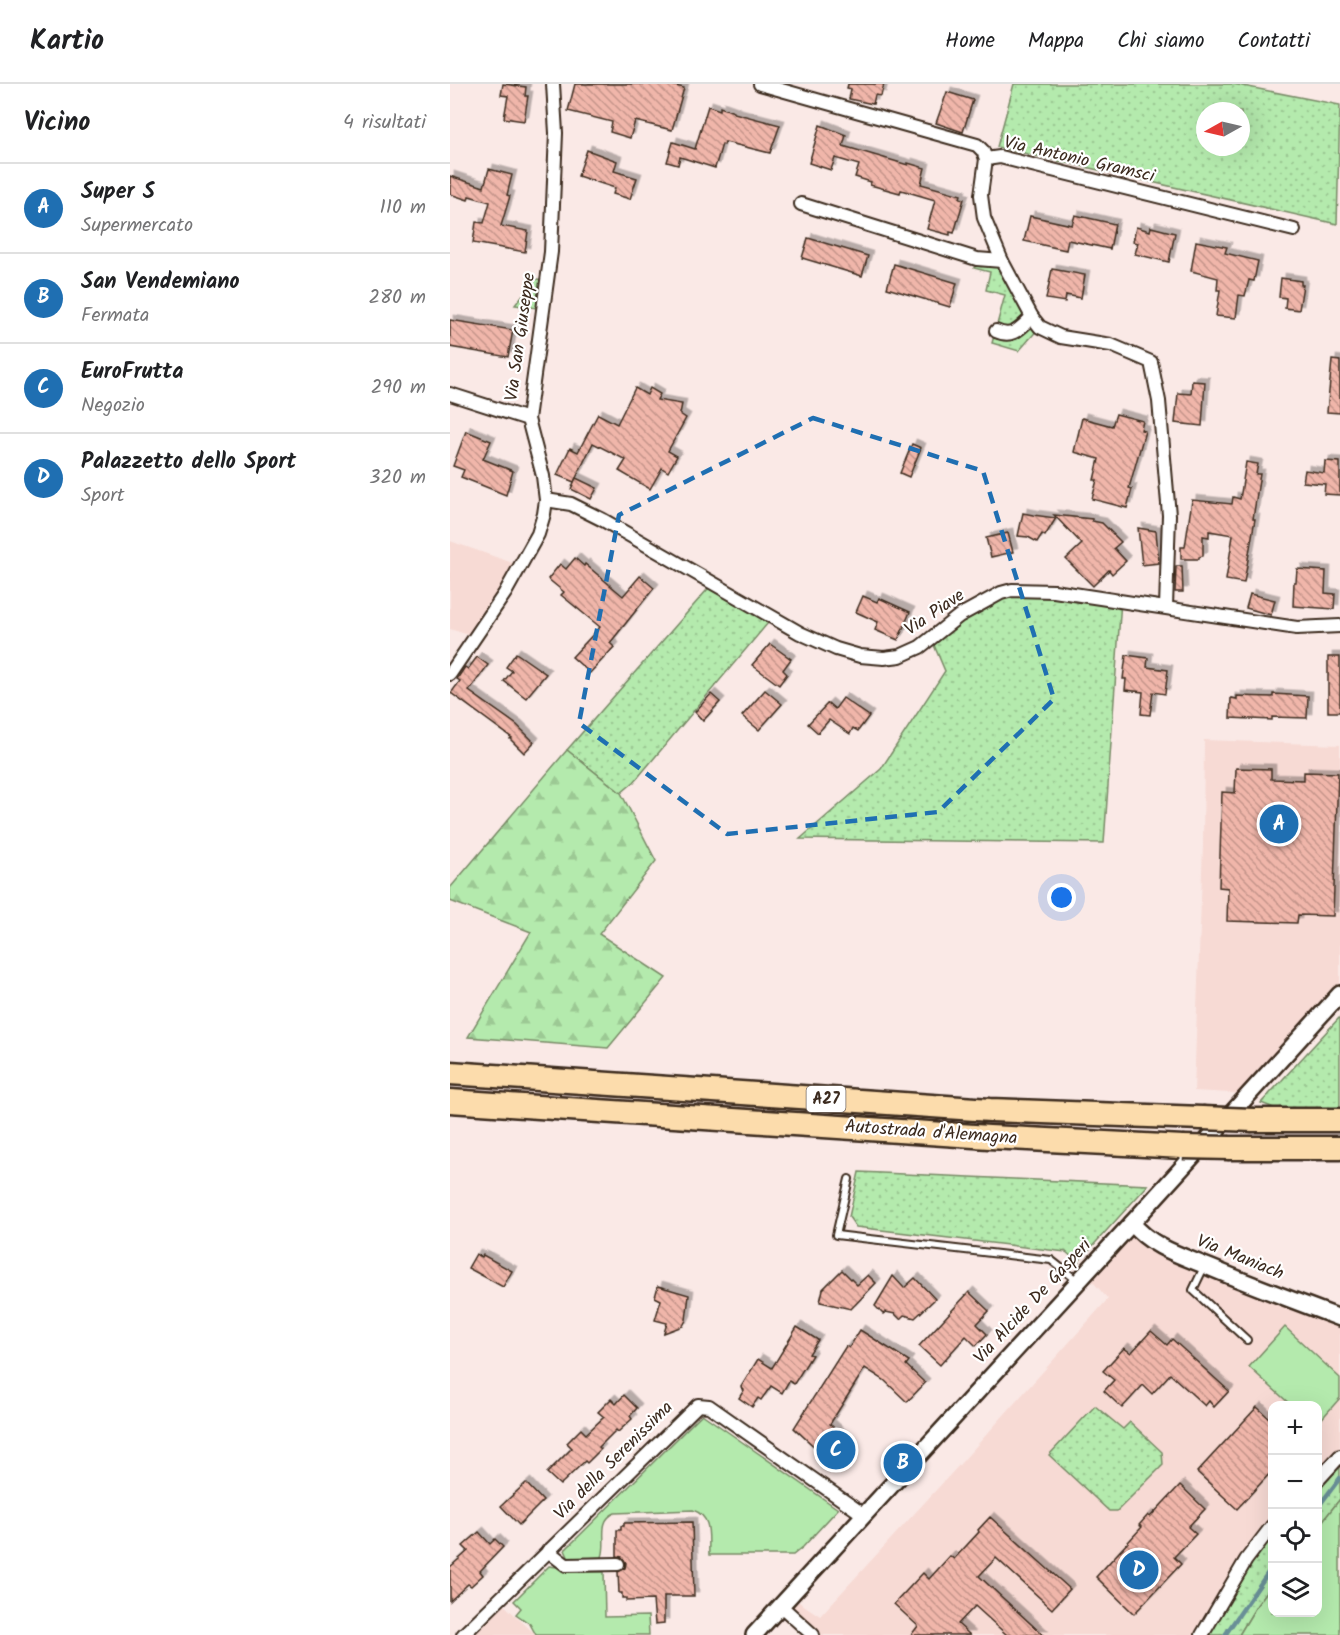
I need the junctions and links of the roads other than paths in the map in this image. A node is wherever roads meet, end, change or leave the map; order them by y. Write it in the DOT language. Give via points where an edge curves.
graph roads {
  1 [pos="553,84"];
  2 [pos="760,84"];
  3 [pos="986,159"];
  4 [pos="801,204"];
  5 [pos="1294,230"];
  6 [pos="1002,261"];
  7 [pos="1032,317"];
  8 [pos="996,331"];
  9 [pos="450,394"];
  10 [pos="528,419"];
  11 [pos="546,500"];
  12 [pos="1166,607"];
  13 [pos="1340,626"];
  14 [pos="450,674"];
  15 [pos="1340,994"];
  16 [pos="450,1073"];
  17 [pos="450,1101"];
  18 [pos="1340,1120"];
  19 [pos="1340,1148"];
  20 [pos="849,1179"];
  21 [pos="1132,1223"];
  22 [pos="1205,1265"];
  23 [pos="1079,1282"];
  24 [pos="1340,1318"];
  25 [pos="1247,1340"];
  26 [pos="1340,1456"];
  27 [pos="1322,1475"];
  28 [pos="864,1515"];
  29 [pos="1268,1531"];
  30 [pos="548,1551"];
  31 [pos="618,1564"];
  32 [pos="780,1606"];
  33 [pos="463,1635"];
  34 [pos="754,1635"];
  35 [pos="813,1635"];
  36 [pos="1202,1635"];
  1 -- 10 [label="street, Via San Giuseppe" via="556,176 551,252"];
  2 -- 3 [label="street, Via Antonio Gramsci" via="977,145"];
  3 -- 5 [label="street, Via Antonio Gramsci" via="1000,157"];
  3 -- 6 [label="street" via="981,207"];
  4 -- 6 [label="street" via="977,259"];
  6 -- 7 [label="street"];
  7 -- 8 [label="street" via="1014,334"];
  7 -- 12 [label="street" via="1040,327 1060,337 1111,345 1151,362 1159,401 1169,515"];
  9 -- 10 [label="street"];
  10 -- 11 [label="street, Via San Giuseppe"];
  11 -- 12 [label="street, Via Piave" via="571,504 800,633 860,656 900,656 959,616 1012,590 1054,591"];
  11 -- 14 [label="street, Via San Giuseppe" via="538,534 521,566"];
  12 -- 13 [label="street, Via Piave" via="1297,628"];
  15 -- 21 [label="street, Via Alcide De Gasperi"];
  16 -- 18 [label="highway, Autostrada d'Alemagna / A27, bridge" via="990,1110"];
  17 -- 19 [label="highway, Autostrada d'Alemagna / A27, bridge" via="989,1137 1183,1147"];
  20 -- 23 [label="lane" via="836,1234 1050,1260"];
  21 -- 22 [label="street, Via Maniach" via="1150,1241"];
  21 -- 23 [label="street, Via Alcide De Gasperi"];
  22 -- 24 [label="street, Via Maniach"];
  22 -- 25 [label="lane" via="1193,1290"];
  23 -- 28 [label="street, Via Alcide De Gasperi"];
  26 -- 27 [label="street"];
  28 -- 30 [label="street, Via della Serenissima" via="709,1406 700,1404"];
  28 -- 32 [label="street, Via Alcide De Gasperi"];
  29 -- 36 [label="street" via="1246,1560"];
  30 -- 31 [label="street" via="566,1565"];
  30 -- 33 [label="street, Via della Serenissima"];
  32 -- 34 [label="street, Via Alcide De Gasperi"];
  32 -- 35 [label="street"];
}
